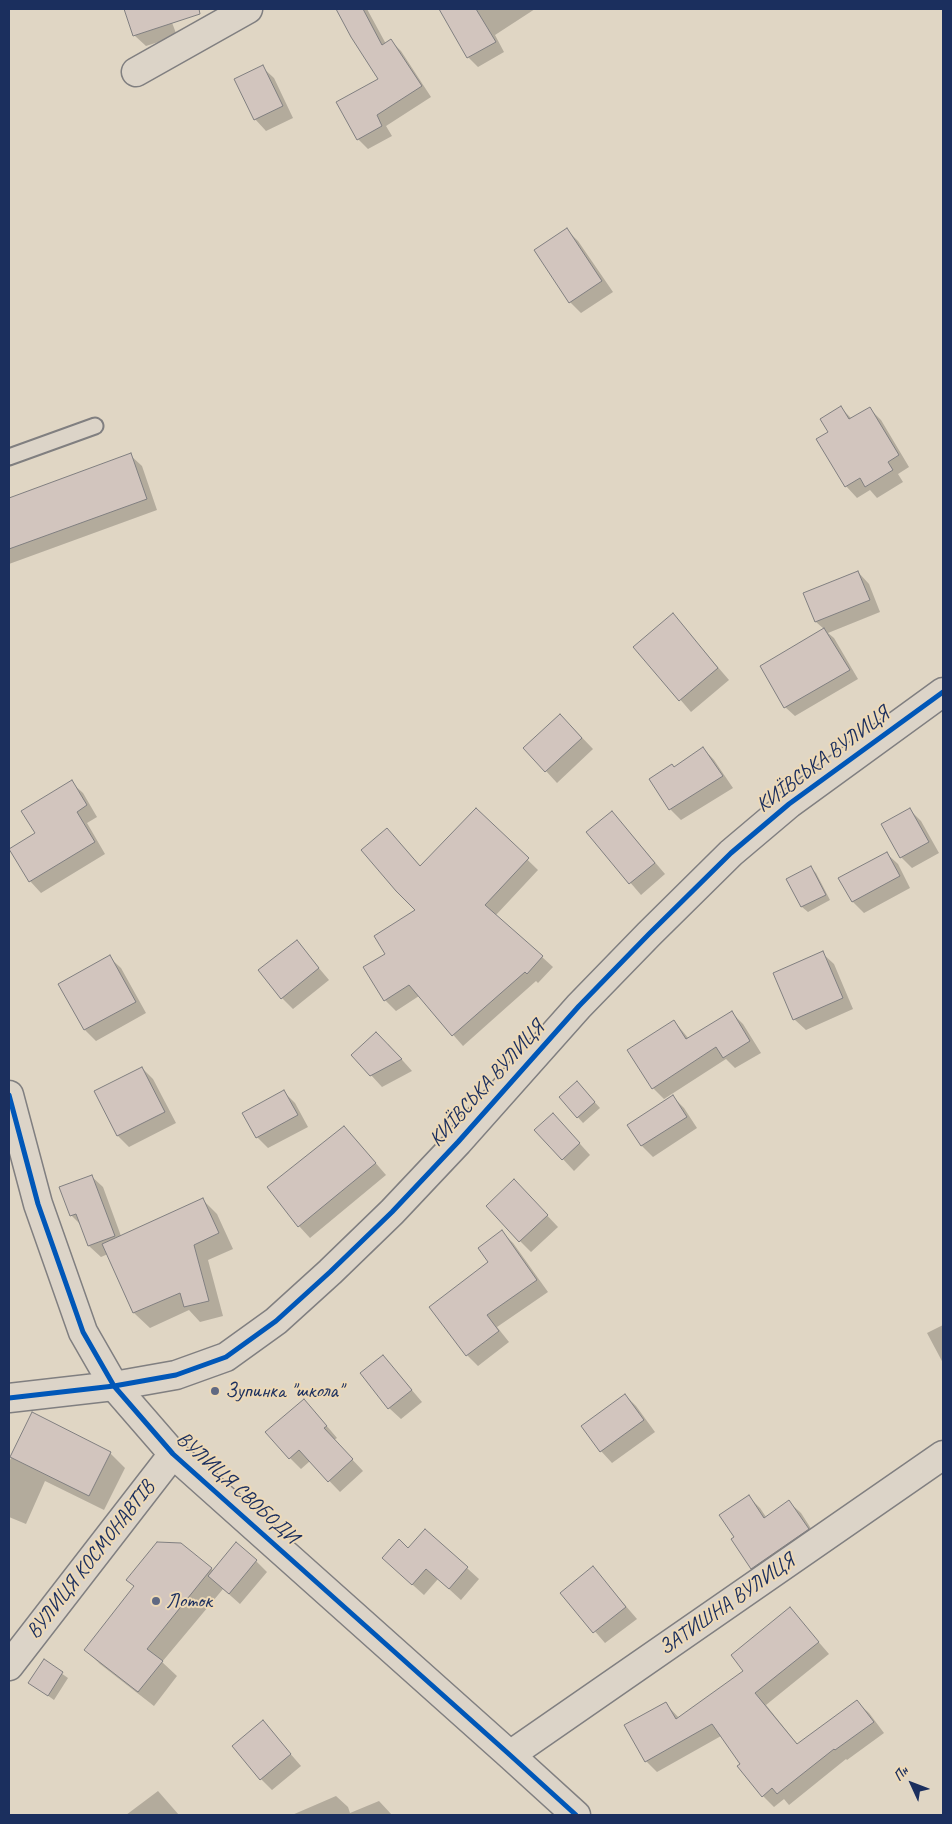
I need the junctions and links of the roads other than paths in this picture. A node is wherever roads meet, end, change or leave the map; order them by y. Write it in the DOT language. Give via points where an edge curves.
graph roads {
  1 [pos="248,9"];
  2 [pos="136,72"];
  3 [pos="95,426"];
  4 [pos="9,457"];
  5 [pos="943,692"];
  6 [pos="9,1095"];
  7 [pos="114,1386"];
  8 [pos="9,1398"];
  9 [pos="173,1454"];
  10 [pos="943,1455"];
  11 [pos="9,1666"];
  12 [pos="510,1755"];
  13 [pos="576,1815"];
  1 -- 2 [label="street"];
  3 -- 4 [label="lane"];
  5 -- 7 [label="street, КИЇВСЬКА ВУЛИЦЯ" via="789,804 731,853 579,1006 392,1212 276,1321 226,1357 176,1375"];
  6 -- 7 [label="street, ВУЛИЦЯ СВОБОДИ" via="38,1204 83,1332"];
  7 -- 8 [label="street, КИЇВСЬКА ВУЛИЦЯ"];
  7 -- 9 [label="street, ВУЛИЦЯ СВОБОДИ"];
  9 -- 11 [label="street, ВУЛИЦЯ КОСМОНАВТІВ"];
  9 -- 12 [label="street, ВУЛИЦЯ СВОБОДИ"];
  10 -- 12 [label="street, ЗАТИШНА ВУЛИЦЯ"];
  12 -- 13 [label="street, ВУЛИЦЯ СВОБОДИ"];
}
